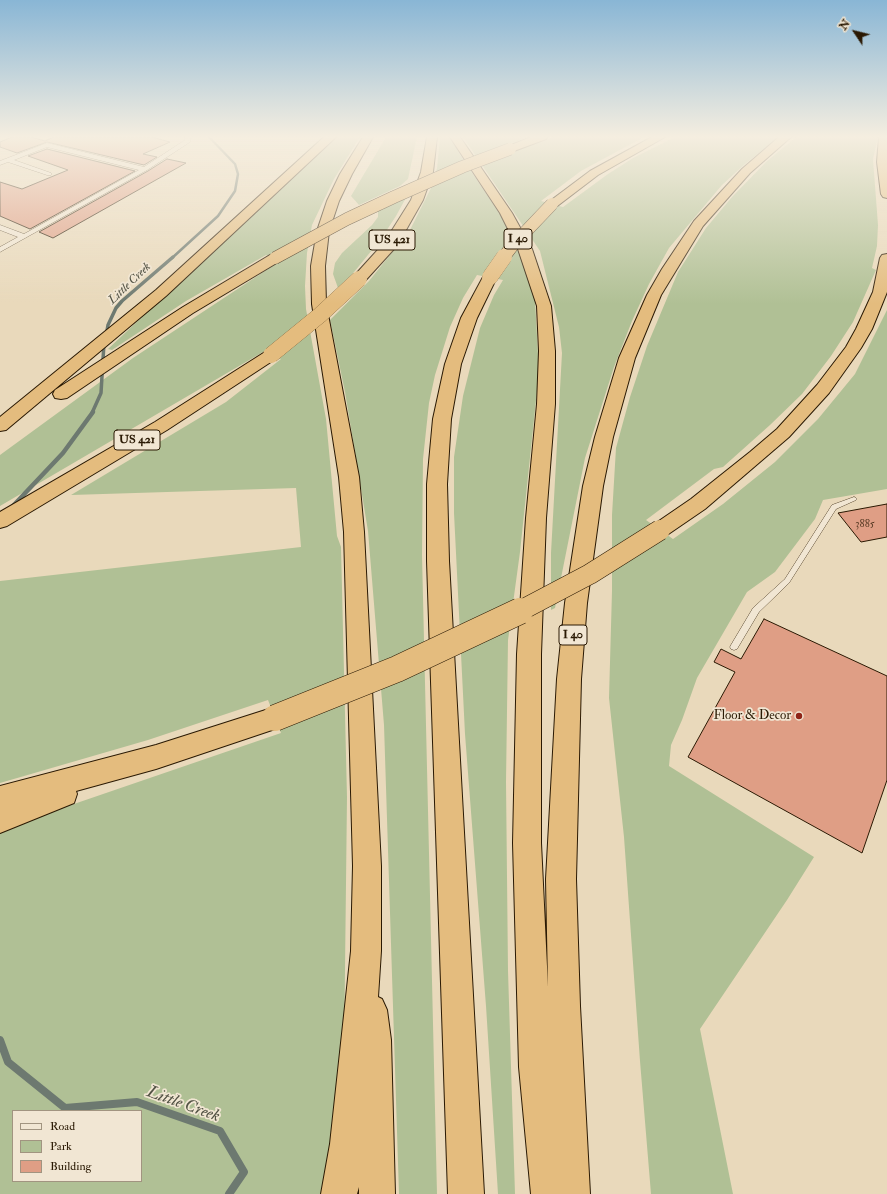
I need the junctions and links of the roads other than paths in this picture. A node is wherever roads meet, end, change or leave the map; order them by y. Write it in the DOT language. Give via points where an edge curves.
graph roads {
  1 [pos="102,193"];
  2 [pos="270,193"];
  3 [pos="337,193"];
  4 [pos="405,193"];
  5 [pos="420,193"];
  6 [pos="492,193"];
  7 [pos="567,193"];
  8 [pos="726,193"];
  9 [pos="0,227"];
  10 [pos="24,236"];
  11 [pos="0,250"];
  12 [pos="887,258"];
  13 [pos="0,426"];
  14 [pos="0,435"];
  15 [pos="854,499"];
  16 [pos="0,521"];
  17 [pos="734,647"];
  18 [pos="156,757"];
  19 [pos="0,799"];
  20 [pos="0,820"];
  21 [pos="366,951"];
  22 [pos="339,1194"];
  23 [pos="377,1194"];
  24 [pos="466,1194"];
  25 [pos="549,1194"];
  26 [pos="572,1194"];
  1 -- 10 [label="street"];
  2 -- 13 [label="highway" via="161,293"];
  3 -- 21 [label="highway" via="327,216 320,248 319,304 348,470 354,532 364,760"];
  4 -- 14 [label="highway, bridge" via="347,219 275,258 159,328"];
  5 -- 16 [label="highway, US 421, bridge" via="389,246 359,279 271,355 161,426"];
  6 -- 25 [label="highway" via="526,249 544,306 546,328 546,404 536,518 529,654 527,843 536,1067"];
  7 -- 24 [label="highway, I 40, bridge" via="552,204 517,240 490,277 469,318 453,364 442,419 437,484 438,561"];
  8 -- 26 [label="highway, I 40" via="687,240 668,269 628,358 604,437 583,546 573,634 564,769 561,871"];
  9 -- 10 [label="street"];
  10 -- 11 [label="street"];
  12 -- 18 [label="highway, bridge" via="880,292 864,329 823,389 783,433 757,456 698,504 660,530 590,574 487,628 397,669 275,718"];
  15 -- 17 [label="lane" via="834,507 787,581 756,610"];
  18 -- 19 [label="highway"];
  18 -- 20 [label="highway"];
  21 -- 22 [label="highway" via="349,1136"];
  21 -- 23 [label="highway" via="374,1040"];
}
